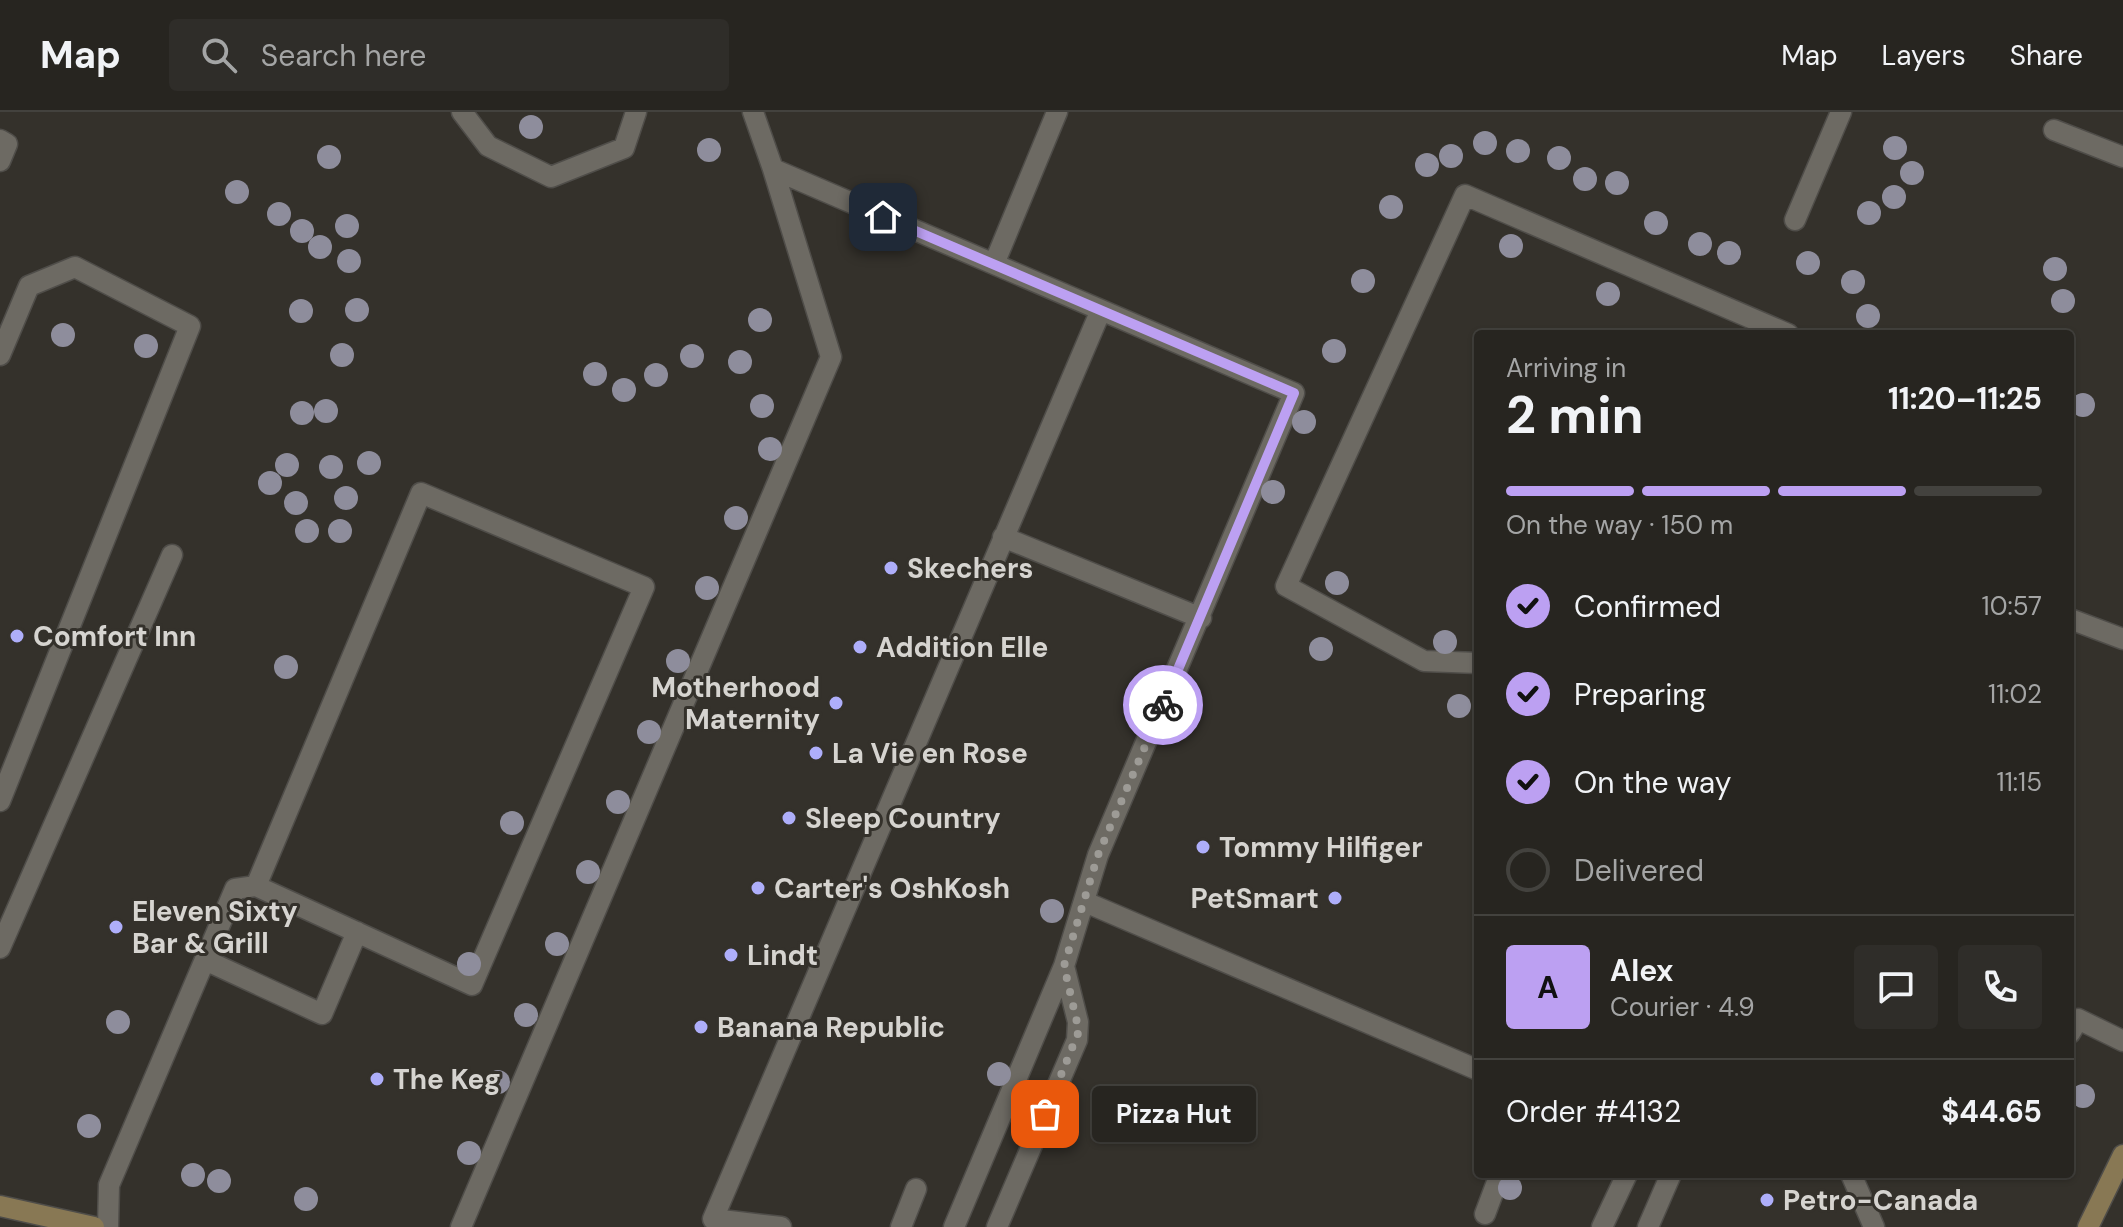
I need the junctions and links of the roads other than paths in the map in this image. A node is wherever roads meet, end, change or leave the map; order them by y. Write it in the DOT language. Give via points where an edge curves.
graph roads {
  1 [pos="462,112"];
  2 [pos="636,112"];
  3 [pos="753,112"];
  4 [pos="1057,112"];
  5 [pos="1841,112"];
  6 [pos="2054,130"];
  7 [pos="0,140"];
  8 [pos="2123,157"];
  9 [pos="0,161"];
  10 [pos="773,169"];
  11 [pos="1795,220"];
  12 [pos="994,264"];
  13 [pos="1101,310"];
  14 [pos="1779,330"];
  15 [pos="0,355"];
  16 [pos="1003,537"];
  17 [pos="172,555"];
  18 [pos="1201,618"];
  19 [pos="2074,621"];
  20 [pos="2123,639"];
  21 [pos="1474,663"];
  22 [pos="0,801"];
  23 [pos="256,886"];
  24 [pos="1085,902"];
  25 [pos="357,932"];
  26 [pos="0,948"];
  27 [pos="205,960"];
  28 [pos="1064,966"];
  29 [pos="2074,1026"];
  30 [pos="2123,1041"];
  31 [pos="1474,1068"];
  32 [pos="2123,1155"];
  33 [pos="1498,1178"];
  34 [pos="1625,1178"];
  35 [pos="1669,1178"];
  36 [pos="1853,1178"];
  37 [pos="916,1189"];
  38 [pos="0,1206"];
  39 [pos="1485,1214"];
  40 [pos="94,1227"];
  41 [pos="108,1227"];
  42 [pos="461,1227"];
  43 [pos="781,1227"];
  44 [pos="901,1227"];
  45 [pos="954,1227"];
  46 [pos="997,1227"];
  47 [pos="1602,1227"];
  48 [pos="1648,1227"];
  49 [pos="1874,1227"];
  50 [pos="2088,1227"];
  1 -- 2 [label="lane" via="488,146 551,177 624,148"];
  3 -- 10 [label="lane"];
  4 -- 12 [label="lane"];
  5 -- 11 [label="lane"];
  6 -- 8 [label="lane"];
  7 -- 9 [label="lane" via="7,144"];
  10 -- 12 [label="lane"];
  10 -- 42 [label="lane" via="831,357"];
  12 -- 13 [label="lane"];
  13 -- 16 [label="lane"];
  13 -- 18 [label="lane" via="1294,393"];
  14 -- 21 [label="lane" via="1465,195 1286,586 1424,661"];
  15 -- 22 [label="lane" via="29,286 75,267 190,326"];
  16 -- 18 [label="lane"];
  16 -- 43 [label="lane" via="713,1219"];
  17 -- 26 [label="lane"];
  18 -- 24 [label="lane" via="1098,855"];
  19 -- 20 [label="lane"];
  23 -- 25 [label="lane"];
  23 -- 25 [label="lane" via="421,493 644,587 472,985"];
  23 -- 27 [label="lane" via="235,889"];
  24 -- 28 [label="lane"];
  24 -- 31 [label="lane"];
  25 -- 27 [label="lane" via="322,1014"];
  27 -- 41 [label="lane" via="109,1185"];
  28 -- 45 [label="lane"];
  28 -- 46 [label="lane" via="1078,1022 1077,1040"];
  29 -- 30 [label="lane" via="2078,1019"];
  32 -- 50 [label="main road"];
  33 -- 39 [label="lane"];
  34 -- 47 [label="lane"];
  35 -- 48 [label="lane"];
  36 -- 49 [label="lane"];
  37 -- 44 [label="lane"];
  38 -- 40 [label="main road"];
}
